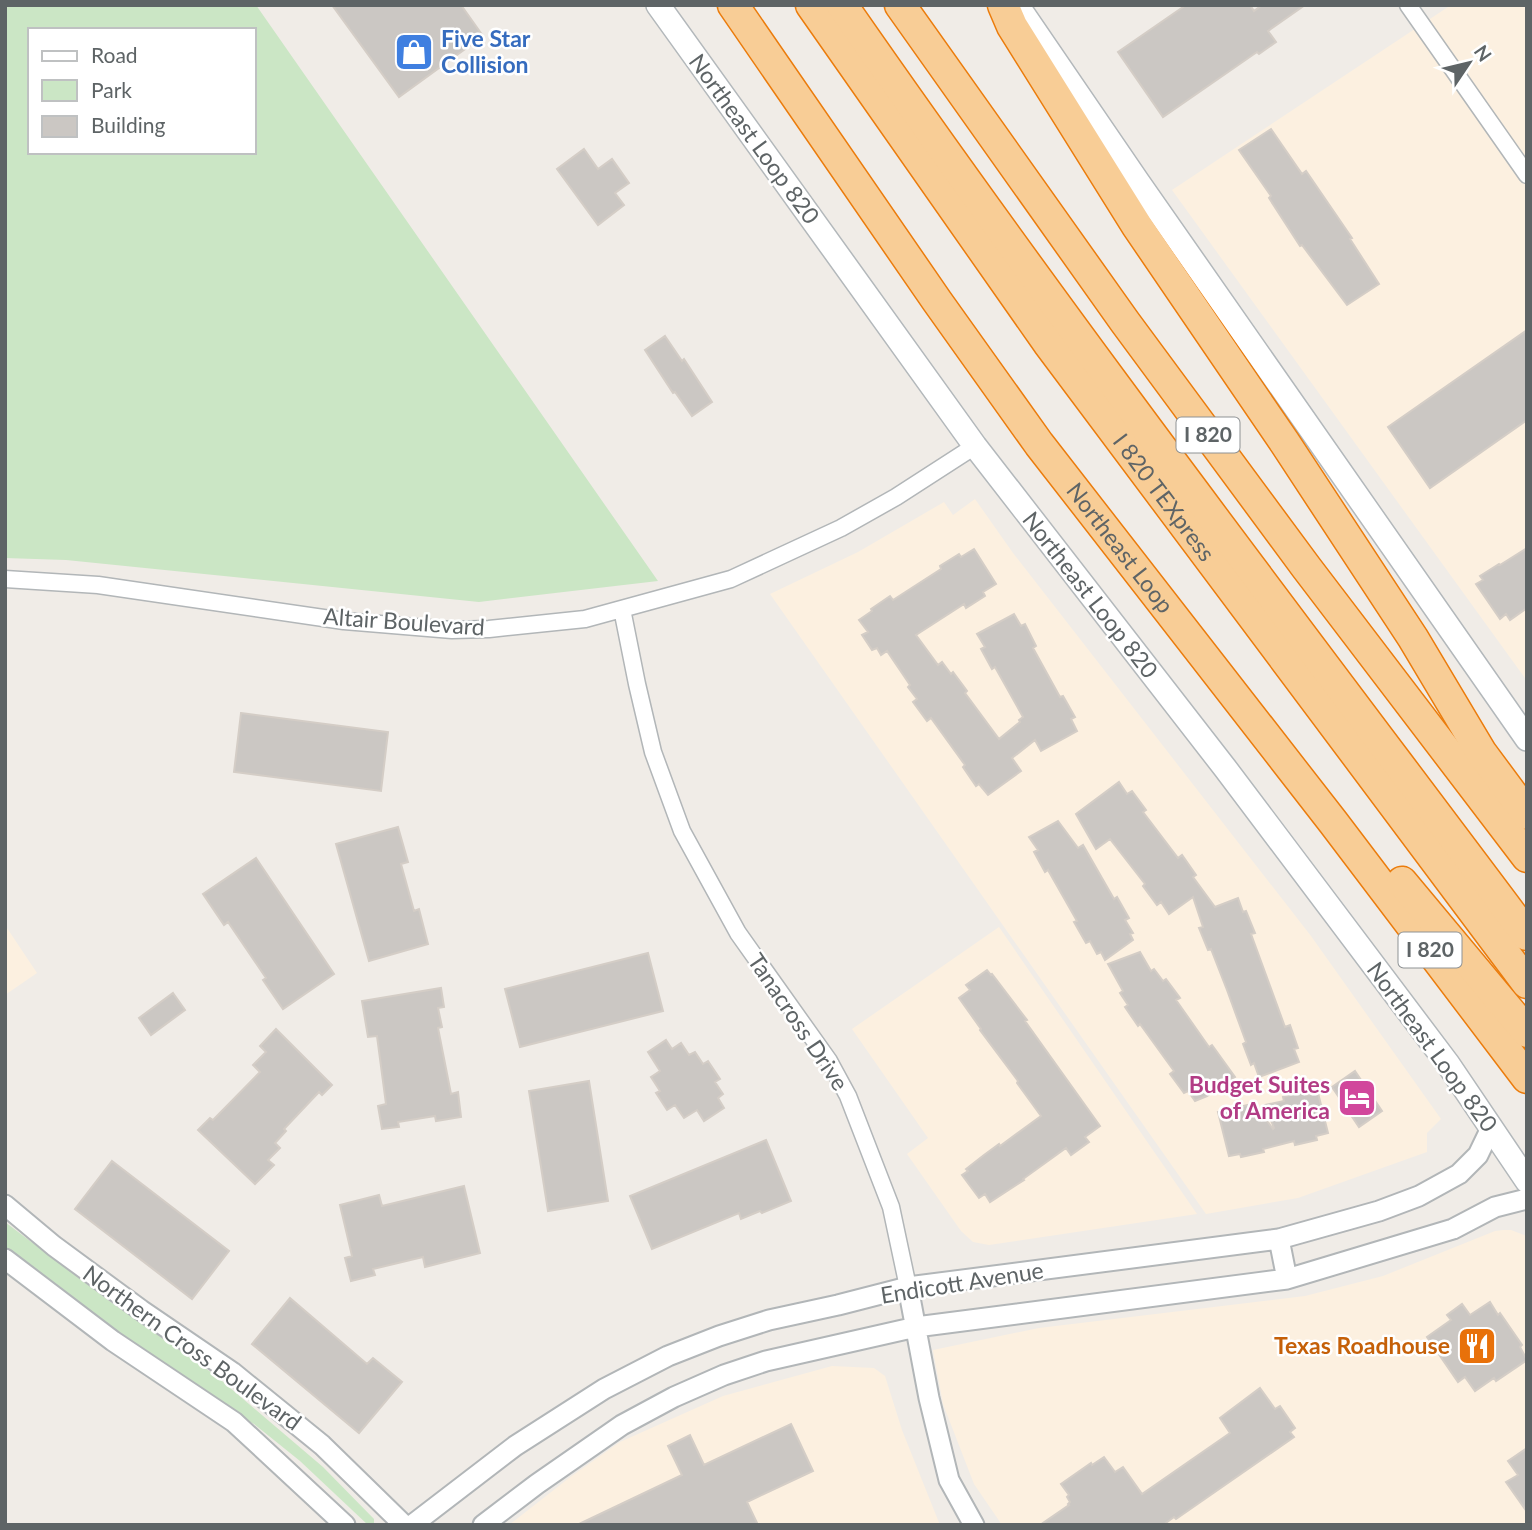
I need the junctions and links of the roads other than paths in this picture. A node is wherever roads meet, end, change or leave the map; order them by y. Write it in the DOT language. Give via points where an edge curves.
graph roads {
  1 [pos="658,5"];
  2 [pos="733,5"];
  3 [pos="811,5"];
  4 [pos="842,5"];
  5 [pos="900,5"];
  6 [pos="1003,5"];
  7 [pos="1017,5"];
  8 [pos="1408,5"];
  9 [pos="1527,174"];
  10 [pos="975,446"];
  11 [pos="5,579"];
  12 [pos="622,609"];
  13 [pos="1527,738"];
  14 [pos="1527,814"];
  15 [pos="1334,822"];
  16 [pos="1527,857"];
  17 [pos="1527,935"];
  18 [pos="1527,983"];
  19 [pos="1527,1032"];
  20 [pos="1527,1078"];
  21 [pos="1490,1128"];
  22 [pos="1527,1181"];
  23 [pos="1527,1199"];
  24 [pos="5,1205"];
  25 [pos="1279,1239"];
  26 [pos="5,1259"];
  27 [pos="1287,1279"];
  28 [pos="908,1287"];
  29 [pos="916,1327"];
  30 [pos="345,1525"];
  31 [pos="404,1525"];
  32 [pos="412,1525"];
  33 [pos="483,1525"];
  34 [pos="974,1525"];
  1 -- 10 [label="main road, Northeast Loop 820"];
  2 -- 15 [label="highway, Northeast Loop / I 820" via="1039,444"];
  3 -- 18 [label="highway, I 820 TEXpress" via="1048,343"];
  4 -- 17 [label="highway, I 820 TEXpress" via="984,208"];
  5 -- 16 [label="highway, I 820" via="1125,322"];
  6 -- 14 [label="highway" via="1137,226 1293,454 1481,752"];
  7 -- 13 [label="main road"];
  8 -- 9 [label="street"];
  10 -- 12 [label="street, Altair Boulevard" via="842,528 731,579"];
  10 -- 21 [label="main road, Northeast Loop 820" via="1225,768 1448,1064"];
  11 -- 12 [label="street, Altair Boulevard" via="98,585 344,621 452,630 585,619"];
  12 -- 28 [label="street, Tanacross Drive" via="653,752 682,831 738,933 829,1061 848,1096 891,1207"];
  15 -- 19 [label="highway" via="1400,880"];
  15 -- 20 [label="highway, Northeast Loop / I 820"];
  21 -- 22 [label="main road, Northeast Loop 820"];
  21 -- 25 [label="street, Endicott Avenue" via="1478,1155 1459,1174 1419,1196"];
  23 -- 27 [label="street, Endicott Avenue" via="1495,1206 1453,1228"];
  24 -- 31 [label="street, Northern Cross Boulevard" via="86,1270 232,1371 322,1445"];
  25 -- 27 [label="street"];
  25 -- 28 [label="street, Endicott Avenue"];
  26 -- 30 [label="street, Northern Cross Boulevard" via="113,1341 234,1422"];
  27 -- 29 [label="street, Endicott Avenue"];
  28 -- 29 [label="street, Tanacross Drive"];
  28 -- 32 [label="street, Endicott Avenue" via="769,1320 668,1356 515,1446"];
  29 -- 33 [label="street, Endicott Avenue" via="724,1374 622,1425"];
  29 -- 34 [label="street, Tanacross Drive" via="949,1480"];
}
